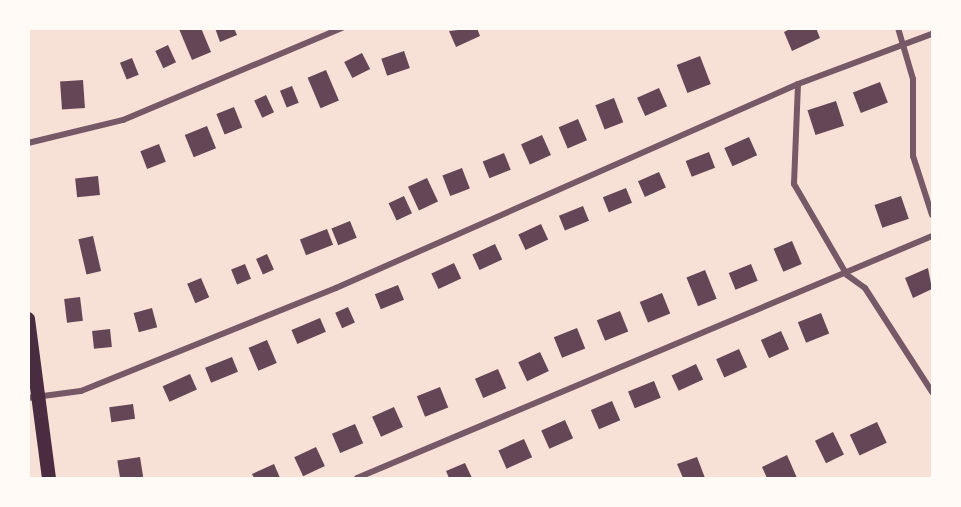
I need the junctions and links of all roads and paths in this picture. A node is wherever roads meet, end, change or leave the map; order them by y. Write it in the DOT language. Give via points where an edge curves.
graph roads {
  1 [pos="342,28"];
  2 [pos="898,28"];
  3 [pos="933,34"];
  4 [pos="902,47"];
  5 [pos="798,84"];
  6 [pos="28,143"];
  7 [pos="933,214"];
  8 [pos="933,236"];
  9 [pos="847,275"];
  10 [pos="28,320"];
  11 [pos="933,392"];
  12 [pos="34,397"];
  13 [pos="49,478"];
  14 [pos="357,478"];
  1 -- 6 [label="street" via="123,120"];
  2 -- 4 [label="street"];
  3 -- 4 [label="street"];
  4 -- 5 [label="street"];
  4 -- 7 [label="street" via="912,79 913,156"];
  5 -- 9 [label="street" via="794,184"];
  5 -- 12 [label="street" via="336,288 81,391"];
  8 -- 9 [label="street"];
  9 -- 11 [label="street" via="865,288"];
  9 -- 14 [label="street"];
  10 -- 12 [label="main road"];
  12 -- 13 [label="main road"];
}
